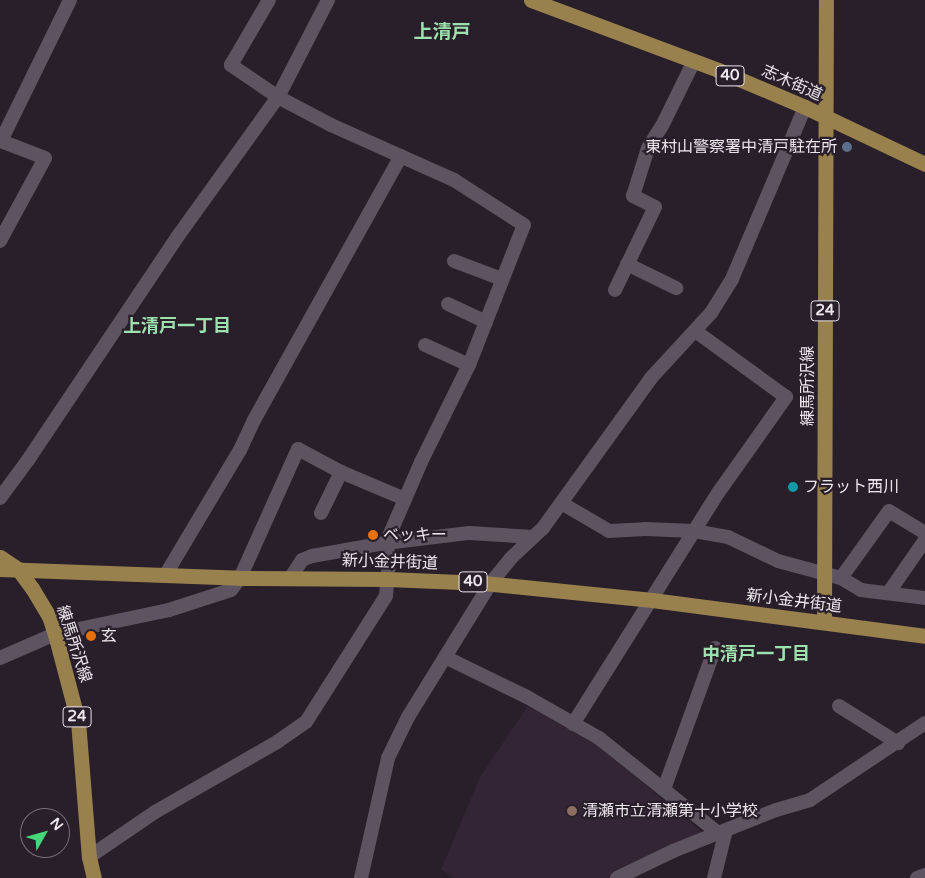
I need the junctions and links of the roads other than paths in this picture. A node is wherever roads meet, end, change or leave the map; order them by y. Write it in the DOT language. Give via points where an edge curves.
graph roads {
  1 [pos="70,0"];
  2 [pos="269,0"];
  3 [pos="328,0"];
  4 [pos="530,0"];
  5 [pos="826,0"];
  6 [pos="694,61"];
  7 [pos="278,97"];
  8 [pos="805,108"];
  9 [pos="825,117"];
  10 [pos="401,156"];
  11 [pos="925,164"];
  12 [pos="0,241"];
  13 [pos="454,261"];
  14 [pos="627,264"];
  15 [pos="502,279"];
  16 [pos="676,288"];
  17 [pos="615,290"];
  18 [pos="448,304"];
  19 [pos="486,322"];
  20 [pos="695,331"];
  21 [pos="425,345"];
  22 [pos="469,366"];
  23 [pos="341,472"];
  24 [pos="0,498"];
  25 [pos="405,499"];
  26 [pos="562,504"];
  27 [pos="321,513"];
  28 [pos="694,531"];
  29 [pos="925,533"];
  30 [pos="533,537"];
  31 [pos="925,540"];
  32 [pos="386,543"];
  33 [pos="0,557"];
  34 [pos="0,569"];
  35 [pos="18,569"];
  36 [pos="166,574"];
  37 [pos="824,574"];
  38 [pos="291,577"];
  39 [pos="240,578"];
  40 [pos="841,578"];
  41 [pos="388,579"];
  42 [pos="490,584"];
  43 [pos="890,592"];
  44 [pos="925,598"];
  45 [pos="652,600"];
  46 [pos="824,622"];
  47 [pos="56,634"];
  48 [pos="925,636"];
  49 [pos="715,648"];
  50 [pos="446,657"];
  51 [pos="0,658"];
  52 [pos="839,706"];
  53 [pos="925,723"];
  54 [pos="574,724"];
  55 [pos="898,743"];
  56 [pos="664,789"];
  57 [pos="722,831"];
  58 [pos="90,857"];
  59 [pos="925,875"];
  60 [pos="94,878"];
  61 [pos="361,878"];
  62 [pos="617,878"];
  63 [pos="714,878"];
  64 [pos="918,878"];
  1 -- 12 [label="street" via="1,141 46,158"];
  2 -- 7 [label="street" via="231,65"];
  3 -- 7 [label="street"];
  4 -- 6 [label="main road, 志木街道 / 40"];
  5 -- 9 [label="main road, 練馬所沢線 / 24"];
  6 -- 8 [label="main road, 志木街道 / 40"];
  6 -- 14 [label="street" via="648,148 633,196 655,206"];
  7 -- 10 [label="street"];
  7 -- 24 [label="street" via="178,236"];
  8 -- 9 [label="main road, 志木街道 / 40"];
  8 -- 20 [label="street" via="732,278 711,313"];
  9 -- 11 [label="main road, 志木街道 / 40"];
  9 -- 37 [label="main road, 練馬所沢線 / 24"];
  10 -- 15 [label="street" via="454,180 524,225"];
  10 -- 36 [label="street" via="240,450"];
  13 -- 15 [label="street"];
  14 -- 16 [label="street"];
  14 -- 17 [label="street"];
  15 -- 19 [label="street"];
  18 -- 19 [label="street"];
  19 -- 22 [label="street"];
  20 -- 26 [label="street" via="651,378"];
  20 -- 28 [label="street" via="786,397"];
  21 -- 22 [label="street"];
  22 -- 25 [label="street"];
  23 -- 25 [label="street"];
  23 -- 27 [label="street"];
  23 -- 39 [label="street" via="298,449"];
  25 -- 32 [label="street"];
  26 -- 28 [label="street" via="609,531"];
  26 -- 30 [label="street"];
  28 -- 37 [label="street" via="728,537 778,561"];
  28 -- 45 [label="street"];
  29 -- 40 [label="street" via="889,511"];
  30 -- 32 [label="street" via="470,533"];
  30 -- 42 [label="street"];
  31 -- 43 [label="street"];
  32 -- 38 [label="street" via="312,556 302,560"];
  32 -- 41 [label="street"];
  33 -- 35 [label="main road, 練馬所沢線 / 24"];
  34 -- 35 [label="main road, 新小金井街道 / 40"];
  35 -- 36 [label="main road, 新小金井街道 / 40"];
  35 -- 47 [label="main road, 練馬所沢線 / 24" via="42,602"];
  36 -- 39 [label="main road, 新小金井街道 / 40"];
  37 -- 40 [label="street"];
  37 -- 46 [label="main road, 練馬所沢線 / 24"];
  38 -- 39 [label="main road, 新小金井街道 / 40"];
  38 -- 41 [label="main road, 新小金井街道 / 40"];
  39 -- 47 [label="street" via="231,590 170,610"];
  40 -- 43 [label="street" via="861,590"];
  41 -- 42 [label="main road, 新小金井街道 / 40"];
  41 -- 58 [label="street" via="386,596 306,722 278,742 155,812"];
  42 -- 45 [label="main road, 新小金井街道 / 40"];
  42 -- 50 [label="street"];
  43 -- 44 [label="street"];
  45 -- 46 [label="main road, 新小金井街道 / 40"];
  45 -- 54 [label="street"];
  46 -- 48 [label="main road, 新小金井街道 / 40"];
  47 -- 51 [label="street"];
  47 -- 58 [label="main road, 練馬所沢線 / 24" via="78,720"];
  49 -- 56 [label="street"];
  50 -- 54 [label="street"];
  50 -- 61 [label="street" via="408,717 388,758"];
  52 -- 55 [label="street"];
  53 -- 55 [label="street"];
  54 -- 56 [label="street" via="599,738"];
  55 -- 57 [label="street" via="810,800"];
  56 -- 57 [label="street"];
  57 -- 62 [label="street"];
  57 -- 63 [label="street"];
  58 -- 60 [label="main road, 練馬所沢線 / 24"];
  59 -- 64 [label="street"];
}
